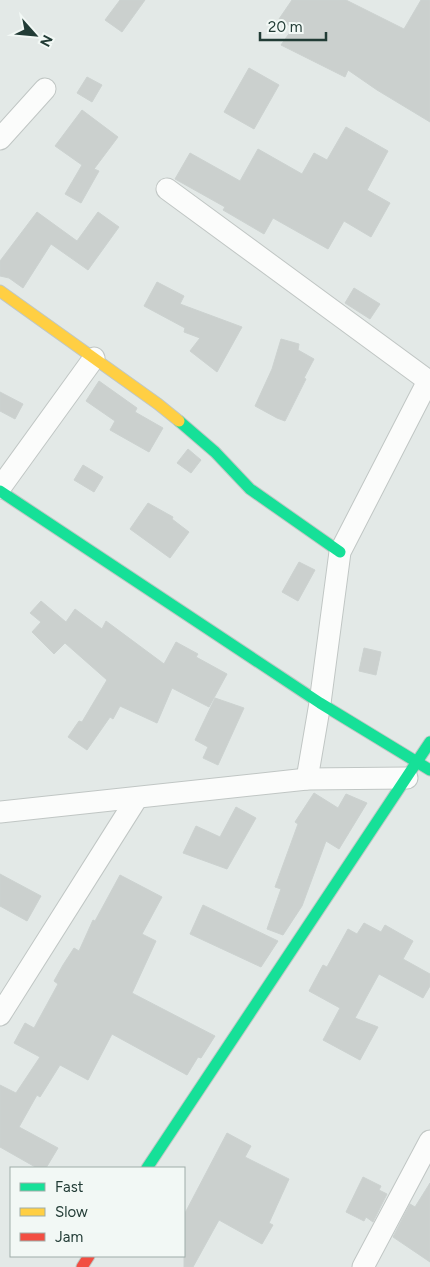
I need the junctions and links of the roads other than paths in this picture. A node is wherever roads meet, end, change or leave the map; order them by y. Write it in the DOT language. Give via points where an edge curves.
graph roads {
  1 [pos="46,89"];
  2 [pos="0,139"];
  3 [pos="167,189"];
  4 [pos="0,290"];
  5 [pos="94,358"];
  6 [pos="429,382"];
  7 [pos="0,489"];
  8 [pos="340,552"];
  9 [pos="320,703"];
  10 [pos="430,742"];
  11 [pos="412,770"];
  12 [pos="430,770"];
  13 [pos="307,779"];
  14 [pos="137,798"];
  15 [pos="0,812"];
  16 [pos="0,1014"];
  17 [pos="430,1141"];
  18 [pos="148,1167"];
  19 [pos="363,1267"];
  1 -- 2 [label="street"];
  3 -- 6 [label="street"];
  4 -- 5 [label="street"];
  5 -- 7 [label="street"];
  5 -- 8 [label="street" via="192,432 250,489"];
  6 -- 8 [label="street"];
  7 -- 9 [label="street"];
  8 -- 9 [label="street"];
  9 -- 11 [label="street"];
  9 -- 13 [label="street"];
  10 -- 11 [label="street"];
  11 -- 12 [label="street"];
  11 -- 13 [label="street"];
  11 -- 18 [label="street"];
  13 -- 14 [label="street"];
  14 -- 15 [label="street"];
  14 -- 16 [label="street"];
  17 -- 19 [label="street"];
}
